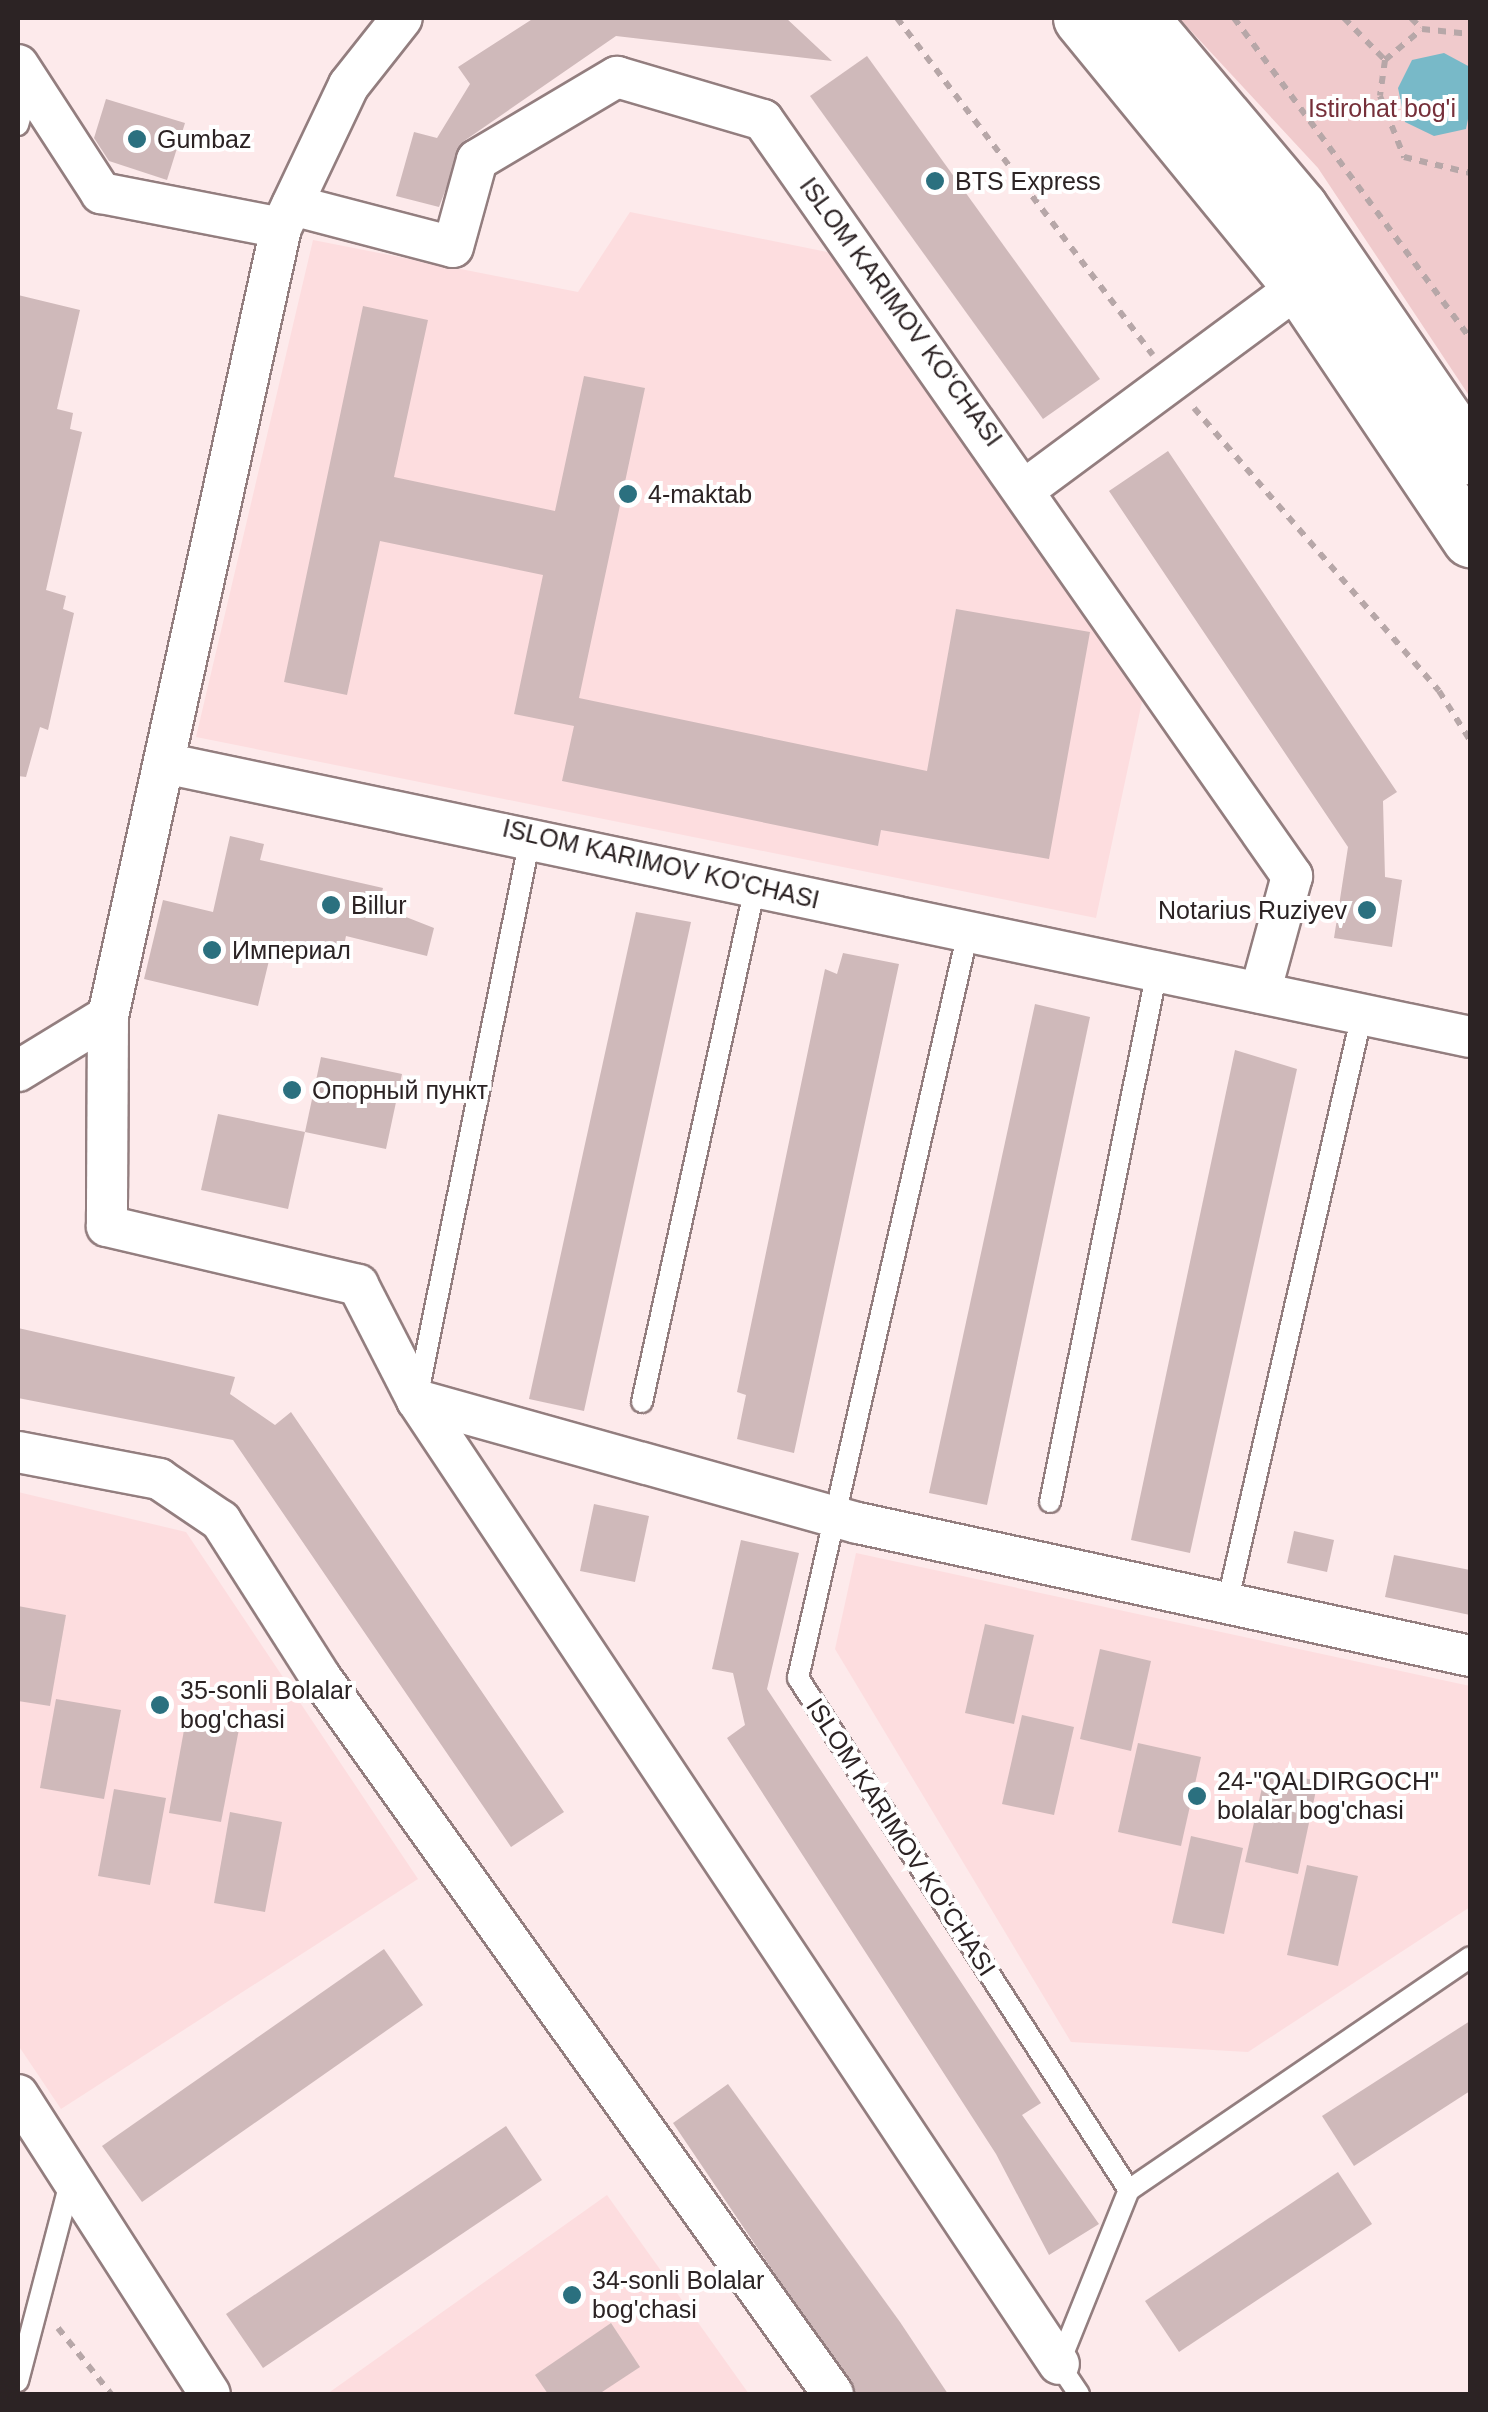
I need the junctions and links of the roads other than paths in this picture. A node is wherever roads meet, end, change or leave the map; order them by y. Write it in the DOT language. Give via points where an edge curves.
graph roads {
  1 [pos="402,18"];
  2 [pos="1081,18"];
  3 [pos="1140,18"];
  4 [pos="24,73"];
  5 [pos="18,125"];
  6 [pos="286,216"];
  7 [pos="1300,286"];
  8 [pos="1470,456"];
  9 [pos="1028,488"];
  10 [pos="1470,539"];
  11 [pos="164,762"];
  12 [pos="531,834"];
  13 [pos="756,887"];
  14 [pos="968,932"];
  15 [pos="1157,972"];
  16 [pos="1260,993"];
  17 [pos="1362,1014"];
  18 [pos="108,1016"];
  19 [pos="1470,1037"];
  20 [pos="18,1071"];
  21 [pos="417,1400"];
  22 [pos="642,1402"];
  23 [pos="18,1452"];
  24 [pos="1050,1502"];
  25 [pos="836,1514"];
  26 [pos="1227,1604"];
  27 [pos="1470,1656"];
  28 [pos="1470,1957"];
  29 [pos="18,2095"];
  30 [pos="72,2176"];
  31 [pos="1129,2190"];
  32 [pos="1068,2379"];
  33 [pos="18,2380"];
  34 [pos="210,2394"];
  35 [pos="832,2394"];
  1 -- 6 [label="street" via="349,85"];
  2 -- 7 [label="main road"];
  3 -- 8 [label="main road" via="1300,208"];
  4 -- 5 [label="lane"];
  4 -- 6 [label="street" via="101,193"];
  6 -- 9 [label="street, ISLOM KARIMOV KO‘CHASI" via="453,247 478,160 617,77 763,120"];
  6 -- 11 [label="street"];
  7 -- 9 [label="street"];
  7 -- 10 [label="main road"];
  9 -- 16 [label="street, ISLOM KARIMOV KO‘CHASI" via="1292,876"];
  11 -- 12 [label="street, ISLOM KARIMOV KO'CHASI"];
  11 -- 18 [label="street"];
  12 -- 13 [label="street, ISLOM KARIMOV KO'CHASI"];
  12 -- 21 [label="lane"];
  13 -- 14 [label="street, ISLOM KARIMOV KO'CHASI"];
  13 -- 22 [label="lane"];
  14 -- 15 [label="street, ISLOM KARIMOV KO'CHASI"];
  14 -- 25 [label="lane, ISLOM KARIMOV KO‘CHASI"];
  15 -- 16 [label="street, ISLOM KARIMOV KO'CHASI"];
  15 -- 24 [label="lane"];
  16 -- 17 [label="street, ISLOM KARIMOV KO'CHASI"];
  17 -- 19 [label="street, ISLOM KARIMOV KO'CHASI"];
  17 -- 26 [label="lane"];
  18 -- 20 [label="street"];
  18 -- 21 [label="street" via="107,1226 358,1285"];
  21 -- 25 [label="street"];
  21 -- 32 [label="street"];
  23 -- 35 [label="street" via="159,1479 221,1520 355,1726"];
  25 -- 26 [label="street"];
  25 -- 31 [label="lane, ISLOM KARIMOV KO‘CHASI" via="798,1678"];
  26 -- 27 [label="street"];
  28 -- 31 [label="lane"];
  29 -- 30 [label="street"];
  30 -- 33 [label="lane"];
  30 -- 34 [label="street"];
  31 -- 32 [label="lane"];
}
